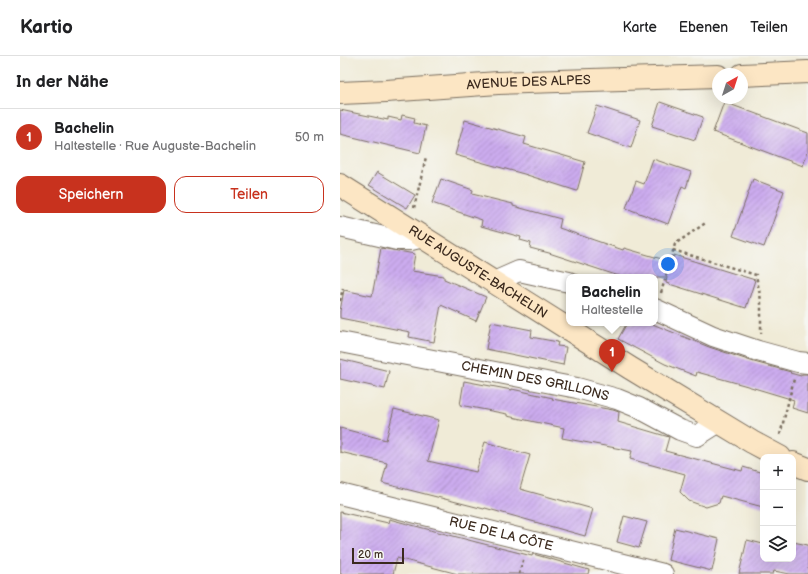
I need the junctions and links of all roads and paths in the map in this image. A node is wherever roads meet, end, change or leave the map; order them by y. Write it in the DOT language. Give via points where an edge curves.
graph roads {
  1 [pos="808,72"];
  2 [pos="748,75"];
  3 [pos="712,76"];
  4 [pos="340,93"];
  5 [pos="426,157"];
  6 [pos="340,185"];
  7 [pos="707,222"];
  8 [pos="340,227"];
  9 [pos="416,233"];
  10 [pos="673,250"];
  11 [pos="566,281"];
  12 [pos="494,282"];
  13 [pos="343,288"];
  14 [pos="340,301"];
  15 [pos="658,302"];
  16 [pos="658,310"];
  17 [pos="340,342"];
  18 [pos="758,351"];
  19 [pos="803,362"];
  20 [pos="719,422"];
  21 [pos="775,454"];
  22 [pos="784,454"];
  23 [pos="796,464"];
  24 [pos="808,469"];
  25 [pos="340,494"];
  26 [pos="663,574"];
  1 -- 2 [label="street"];
  3 -- 4 [label="street, AVENUE DES ALPES" via="498,83"];
  5 -- 9 [label="path"];
  6 -- 9 [label="street, RUE AUGUSTE-BACHELIN"];
  7 -- 10 [label="path" via="675,244"];
  8 -- 9 [label="street" via="397,240 411,240"];
  9 -- 12 [label="street, RUE AUGUSTE-BACHELIN"];
  10 -- 15 [label="path"];
  10 -- 18 [label="path" via="756,275 761,300"];
  11 -- 12 [label="street" via="519,271"];
  12 -- 20 [label="street, RUE AUGUSTE-BACHELIN"];
  13 -- 14 [label="path"];
  16 -- 18 [label="street" via="713,336"];
  17 -- 20 [label="street, CHEMIN DES GRILLONS" via="577,388 617,399 697,436"];
  18 -- 19 [label="street"];
  19 -- 22 [label="path"];
  20 -- 21 [label="street, RUE AUGUSTE-BACHELIN"];
  23 -- 24 [label="street, RUE AUGUSTE-BACHELIN"];
  25 -- 26 [label="street, RUE DE LA CÔTE"];
}
